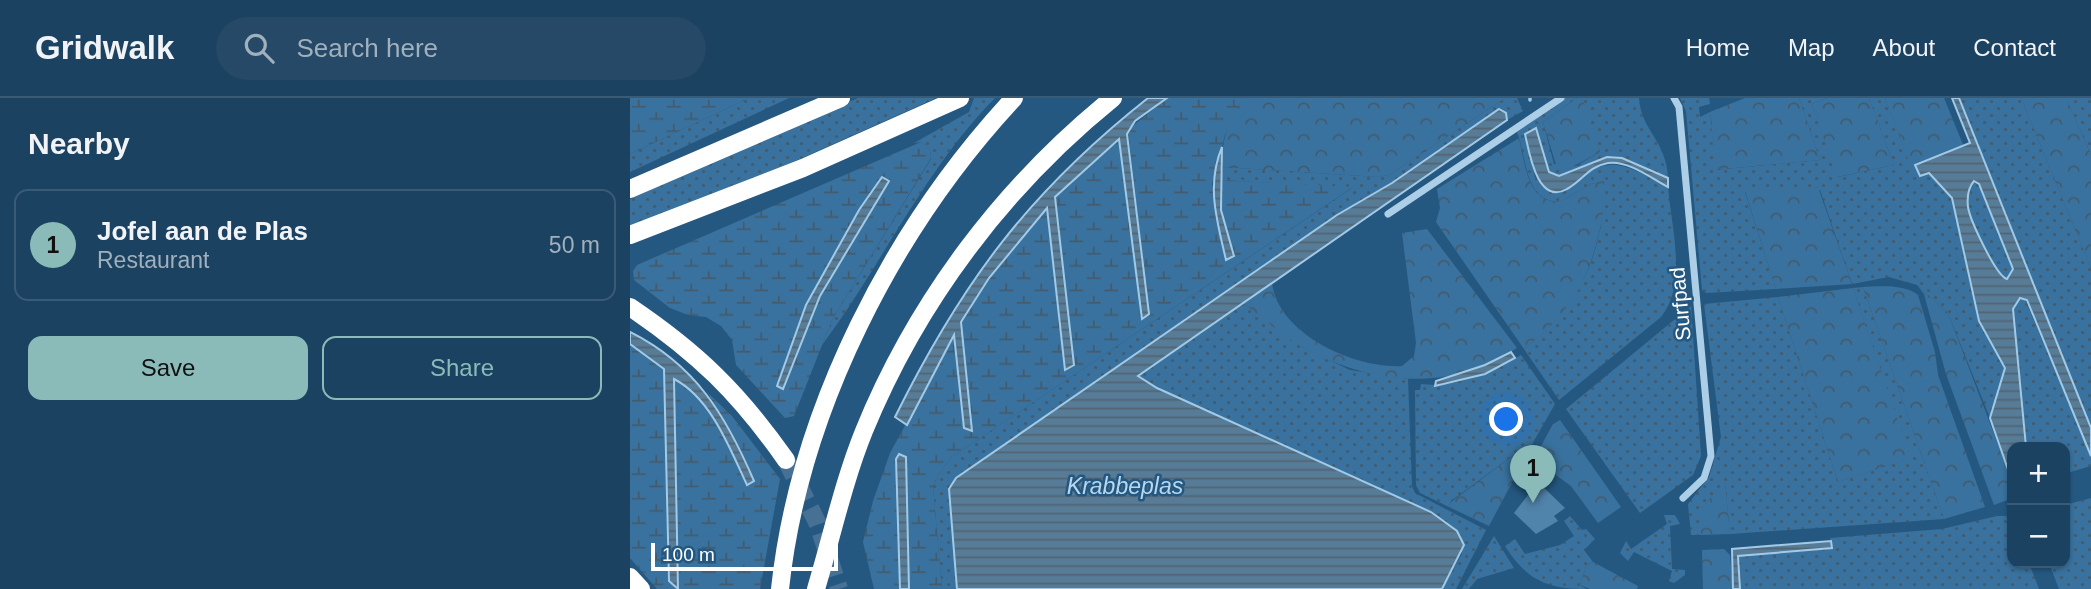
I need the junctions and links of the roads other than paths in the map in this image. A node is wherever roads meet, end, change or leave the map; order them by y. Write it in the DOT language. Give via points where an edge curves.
graph roads {
  1 [pos="841,98"];
  2 [pos="960,98"];
  3 [pos="1014,98"];
  4 [pos="1113,98"];
  5 [pos="1561,98"];
  6 [pos="1674,98"];
  7 [pos="630,189"];
  8 [pos="1388,214"];
  9 [pos="630,235"];
  10 [pos="630,307"];
  11 [pos="786,460"];
  12 [pos="1682,498"];
  13 [pos="630,577"];
  14 [pos="640,589"];
  15 [pos="780,589"];
  16 [pos="816,589"];
  1 -- 7 [label="highway"];
  2 -- 9 [label="highway" via="803,168"];
  3 -- 15 [label="highway" via="915,226 839,368 806,465"];
  4 -- 16 [label="highway" via="1020,185 977,236 928,307 865,430"];
  5 -- 8 [label="street"];
  6 -- 12 [label="street, Surfpad" via="1679,107 1711,456 1704,478"];
  10 -- 11 [label="highway" via="716,372 756,416"];
  13 -- 14 [label="highway"];
}
